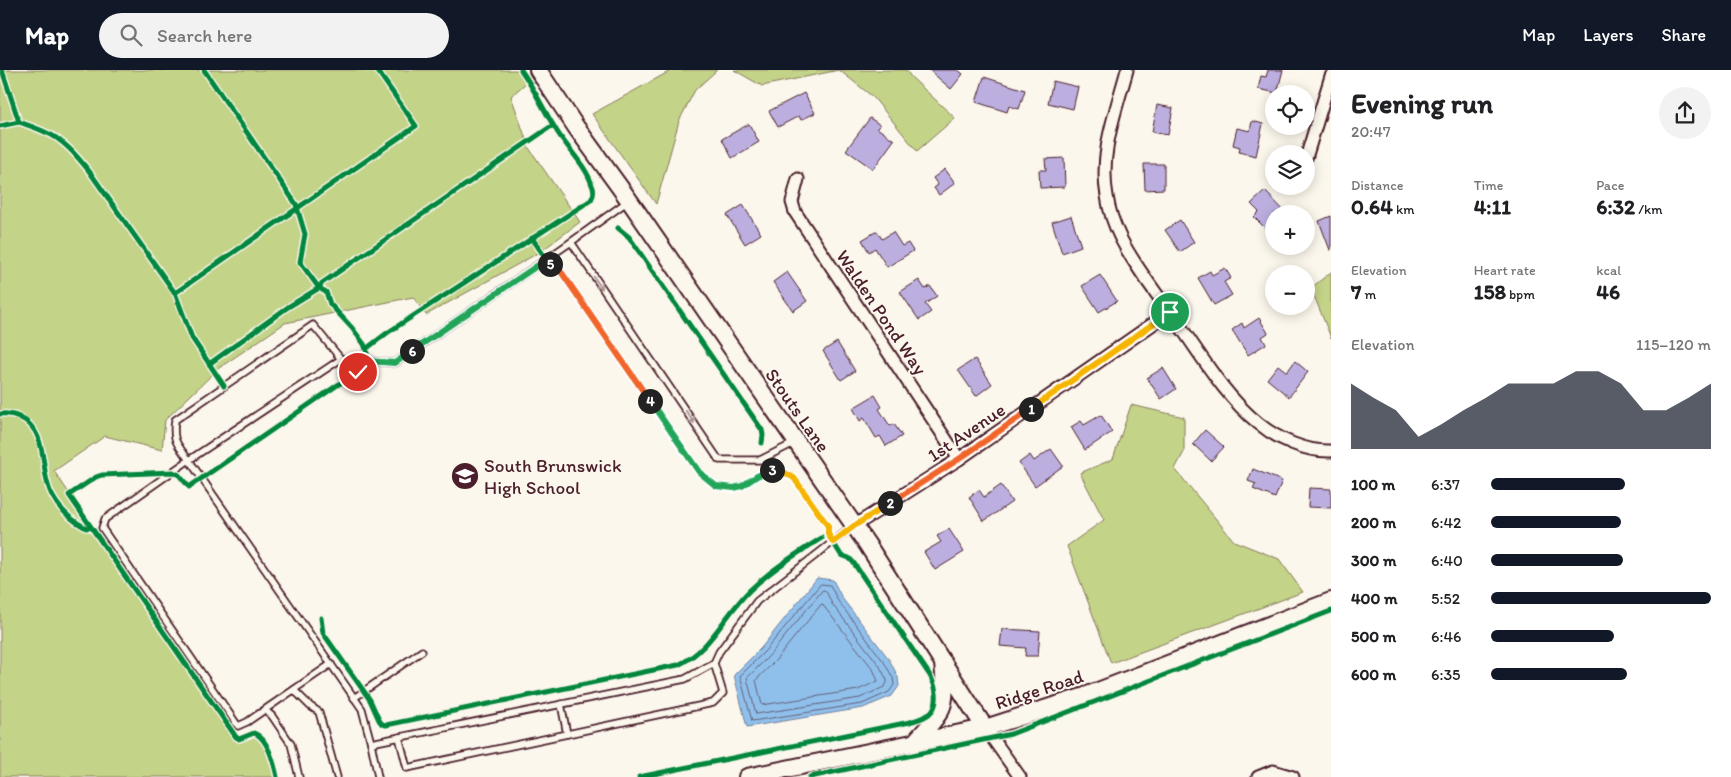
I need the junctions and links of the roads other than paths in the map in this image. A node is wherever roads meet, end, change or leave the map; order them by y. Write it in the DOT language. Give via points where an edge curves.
graph roads {
  1 [pos="538,70"];
  2 [pos="1127,70"];
  3 [pos="1331,76"];
  4 [pos="1310,145"];
  5 [pos="798,179"];
  6 [pos="630,200"];
  7 [pos="571,242"];
  8 [pos="1170,312"];
  9 [pos="342,359"];
  10 [pos="796,442"];
  11 [pos="1331,451"];
  12 [pos="959,459"];
  13 [pos="189,460"];
  14 [pos="854,526"];
  15 [pos="1331,601"];
  16 [pos="422,651"];
  17 [pos="943,662"];
  18 [pos="714,663"];
  19 [pos="331,664"];
  20 [pos="294,690"];
  21 [pos="354,698"];
  22 [pos="561,704"];
  23 [pos="265,710"];
  24 [pos="985,728"];
  25 [pos="567,734"];
  26 [pos="398,737"];
  27 [pos="371,743"];
  28 [pos="914,743"];
  29 [pos="299,777"];
  30 [pos="337,777"];
  31 [pos="378,777"];
  32 [pos="748,777"];
  33 [pos="1020,777"];
  34 [pos="1258,777"];
  35 [pos="1293,777"];
  1 -- 6 [label="street, Stouts Lane"];
  2 -- 8 [label="street" via="1107,150 1106,195 1120,238"];
  3 -- 4 [label="street"];
  5 -- 12 [label="street, Walden Pond Way" via="792,202 794,212"];
  6 -- 7 [label="lane"];
  6 -- 10 [label="street, Stouts Lane"];
  7 -- 9 [label="lane" via="395,363"];
  7 -- 10 [label="lane, one-way" via="719,460 760,460"];
  8 -- 11 [label="street" via="1233,400 1259,424 1285,441"];
  8 -- 12 [label="street, 1st Avenue"];
  9 -- 13 [label="lane"];
  9 -- 13 [label="lane" via="313,324 175,420 173,432 176,442"];
  10 -- 14 [label="street, Stouts Lane"];
  12 -- 14 [label="street, 1st Avenue"];
  13 -- 19 [label="lane"];
  13 -- 23 [label="lane" via="105,519 102,528 238,726"];
  14 -- 17 [label="street, Stouts Lane"];
  14 -- 18 [label="lane" via="757,601"];
  15 -- 24 [label="street, Ridge Road" via="1098,691"];
  16 -- 21 [label="lane"];
  17 -- 24 [label="street, Stouts Lane"];
  17 -- 28 [label="street" via="942,708"];
  18 -- 22 [label="lane" via="685,679"];
  18 -- 25 [label="lane" via="724,693 713,703"];
  19 -- 20 [label="lane"];
  19 -- 21 [label="lane"];
  20 -- 23 [label="lane"];
  20 -- 30 [label="lane" via="319,712"];
  21 -- 27 [label="lane" via="362,709"];
  22 -- 25 [label="lane"];
  22 -- 26 [label="lane"];
  23 -- 29 [label="lane" via="291,744"];
  24 -- 28 [label="street, Ridge Road"];
  24 -- 33 [label="street, Stouts Lane"];
  25 -- 26 [label="lane" via="407,768"];
  26 -- 27 [label="lane"];
  27 -- 31 [label="lane"];
  28 -- 32 [label="street, Ridge Road"];
  34 -- 35 [label="street" via="1273,771"];
}
